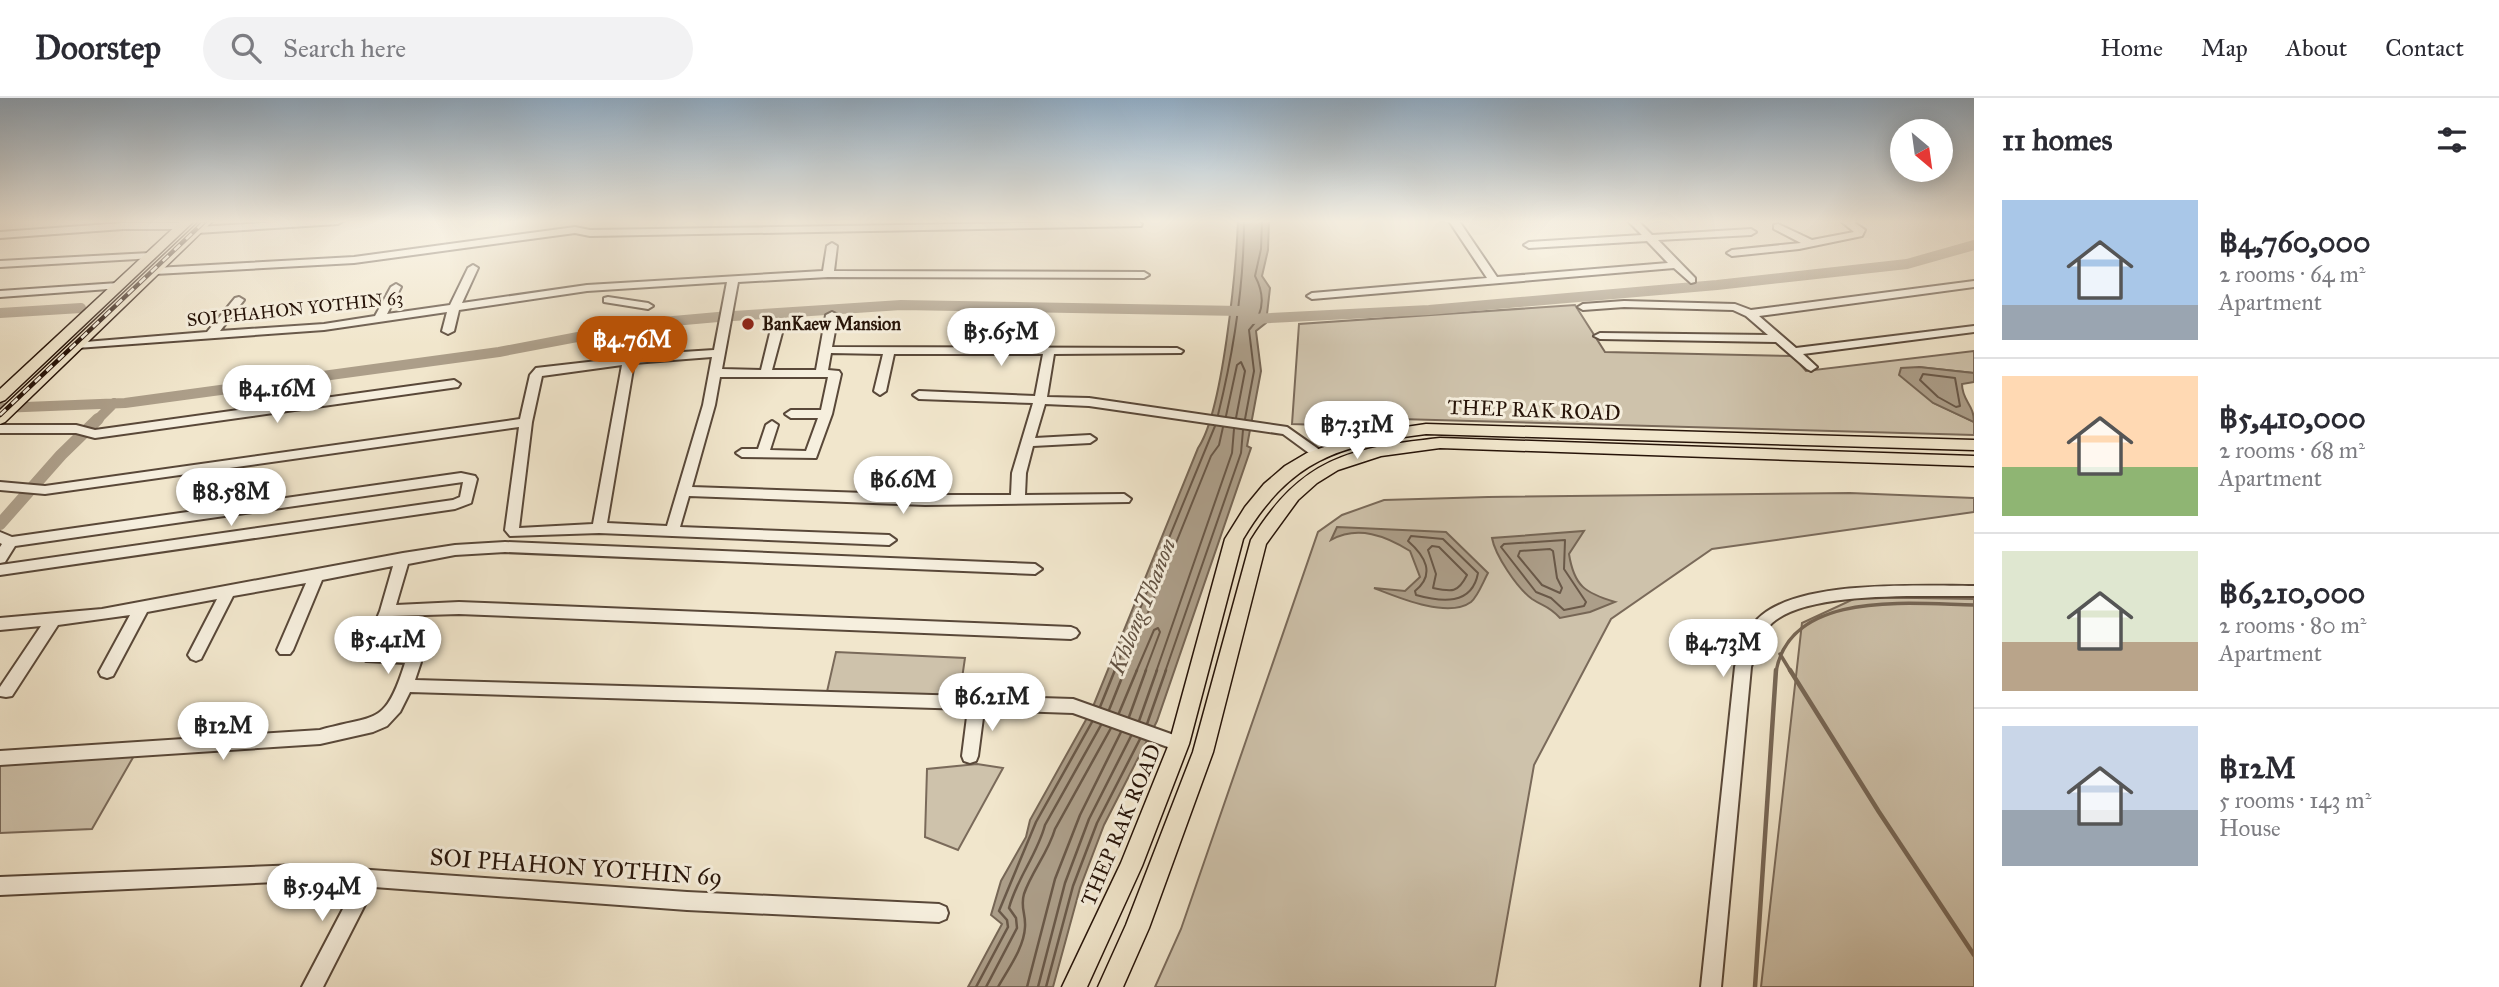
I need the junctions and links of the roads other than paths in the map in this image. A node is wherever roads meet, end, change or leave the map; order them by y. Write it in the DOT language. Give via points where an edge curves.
graph roads {
  1 [pos="28,262"];
  2 [pos="143,262"];
  3 [pos="162,262"];
  4 [pos="309,262"];
  5 [pos="830,262"];
  6 [pos="1482,262"];
  7 [pos="1674,262"];
  8 [pos="0,264"];
  9 [pos="1676,265"];
  10 [pos="473,268"];
  11 [pos="155,271"];
  12 [pos="828,274"];
  13 [pos="1144,275"];
  14 [pos="733,279"];
  15 [pos="1691,280"];
  16 [pos="1494,281"];
  17 [pos="1974,284"];
  18 [pos="118,286"];
  19 [pos="609,286"];
  20 [pos="396,287"];
  21 [pos="0,294"];
  22 [pos="1312,296"];
  23 [pos="239,300"];
  24 [pos="648,306"];
  25 [pos="1583,307"];
  26 [pos="105,308"];
  27 [pos="454,308"];
  28 [pos="1750,314"];
  29 [pos="832,315"];
  30 [pos="378,320"];
  31 [pos="777,328"];
  32 [pos="1974,329"];
  33 [pos="447,331"];
  34 [pos="1600,336"];
  35 [pos="209,337"];
  36 [pos="1779,339"];
  37 [pos="77,345"];
  38 [pos="826,350"];
  39 [pos="889,351"];
  40 [pos="1177,351"];
  41 [pos="1049,352"];
  42 [pos="1795,352"];
  43 [pos="720,353"];
  44 [pos="629,360"];
  45 [pos="1811,367"];
  46 [pos="766,372"];
  47 [pos="822,372"];
  48 [pos="716,373"];
  49 [pos="454,384"];
  50 [pos="880,391"];
  51 [pos="919,395"];
  52 [pos="0,397"];
  53 [pos="1040,399"];
  54 [pos="791,414"];
  55 [pos="826,414"];
  56 [pos="1,421"];
  57 [pos="526,422"];
  58 [pos="772,425"];
  59 [pos="1090,439"];
  60 [pos="1028,442"];
  61 [pos="1882,443"];
  62 [pos="1974,445"];
  63 [pos="742,453"];
  64 [pos="763,453"];
  65 [pos="1318,453"];
  66 [pos="1974,453"];
  67 [pos="1974,461"];
  68 [pos="0,486"];
  69 [pos="684,491"];
  70 [pos="1124,499"];
  71 [pos="1018,500"];
  72 [pos="228,511"];
  73 [pos="599,528"];
  74 [pos="672,531"];
  75 [pos="219,537"];
  76 [pos="5,539"];
  77 [pos="889,540"];
  78 [pos="0,558"];
  79 [pos="403,558"];
  80 [pos="1034,569"];
  81 [pos="0,570"];
  82 [pos="317,574"];
  83 [pos="229,590"];
  84 [pos="1974,591"];
  85 [pos="142,608"];
  86 [pos="387,611"];
  87 [pos="53,620"];
  88 [pos="0,624"];
  89 [pos="1071,633"];
  90 [pos="285,650"];
  91 [pos="196,655"];
  92 [pos="107,672"];
  93 [pos="406,686"];
  94 [pos="6,691"];
  95 [pos="976,705"];
  96 [pos="1179,744"];
  97 [pos="970,756"];
  98 [pos="0,758"];
  99 [pos="369,878"];
  100 [pos="0,886"];
  101 [pos="939,914"];
  102 [pos="312,987"];
  103 [pos="1074,987"];
  104 [pos="1110,987"];
  105 [pos="1711,987"];
  1 -- 8 [label="street"];
  2 -- 18 [label="main road"];
  3 -- 11 [label="main road"];
  4 -- 11 [label="street"];
  5 -- 12 [label="street"];
  6 -- 16 [label="street"];
  7 -- 9 [label="street"];
  9 -- 15 [label="street"];
  9 -- 16 [label="street"];
  10 -- 27 [label="street"];
  11 -- 26 [label="main road"];
  12 -- 13 [label="street, SOI PHAHON YOTHIN 63"];
  12 -- 14 [label="street, SOI PHAHON YOTHIN 63"];
  14 -- 19 [label="street, SOI PHAHON YOTHIN 63"];
  14 -- 43 [label="street"];
  16 -- 22 [label="street"];
  17 -- 28 [label="street"];
  18 -- 21 [label="street"];
  18 -- 26 [label="main road"];
  19 -- 24 [label="street" via="608,303"];
  19 -- 27 [label="street, SOI PHAHON YOTHIN 63"];
  20 -- 30 [label="street"];
  23 -- 35 [label="street"];
  25 -- 28 [label="street" via="1731,306"];
  26 -- 37 [label="main road"];
  26 -- 52 [label="main road"];
  27 -- 30 [label="street, SOI PHAHON YOTHIN 63"];
  27 -- 33 [label="street"];
  28 -- 36 [label="street"];
  29 -- 38 [label="street"];
  30 -- 35 [label="street, SOI PHAHON YOTHIN 63"];
  31 -- 46 [label="street"];
  32 -- 42 [label="street"];
  34 -- 36 [label="street"];
  35 -- 37 [label="street, SOI PHAHON YOTHIN 63"];
  36 -- 42 [label="street"];
  37 -- 56 [label="main road"];
  38 -- 39 [label="street"];
  38 -- 47 [label="street"];
  39 -- 41 [label="street"];
  39 -- 50 [label="street"];
  40 -- 41 [label="street"];
  41 -- 53 [label="street"];
  42 -- 45 [label="street"];
  43 -- 44 [label="street"];
  43 -- 48 [label="street"];
  44 -- 57 [label="street" via="540,371"];
  44 -- 73 [label="street"];
  46 -- 47 [label="street"];
  46 -- 48 [label="street"];
  47 -- 55 [label="street" via="836,378"];
  48 -- 69 [label="street"];
  49 -- 56 [label="street" via="95,434"];
  51 -- 53 [label="street"];
  53 -- 60 [label="street"];
  53 -- 65 [label="street" via="1287,431"];
  54 -- 55 [label="street"];
  55 -- 64 [label="street" via="811,455"];
  57 -- 68 [label="street" via="45,490"];
  57 -- 73 [label="street" via="512,530"];
  58 -- 64 [label="street"];
  59 -- 60 [label="street"];
  60 -- 71 [label="street"];
  61 -- 62 [label="main road, THEP RAK ROAD"];
  61 -- 65 [label="main road, THEP RAK ROAD" via="1426,429 1373,435"];
  61 -- 66 [label="main road"];
  63 -- 64 [label="street"];
  65 -- 96 [label="main road, THEP RAK ROAD" via="1280,478 1250,510 1234,539"];
  67 -- 104 [label="main road, THEP RAK ROAD" via="1440,443 1387,448 1339,463 1299,486 1272,516 1256,544 1203,752"];
  69 -- 71 [label="street"];
  69 -- 74 [label="street"];
  70 -- 71 [label="street"];
  72 -- 75 [label="street"];
  72 -- 75 [label="street" via="470,479 466,500 455,505"];
  72 -- 76 [label="street"];
  73 -- 74 [label="street"];
  74 -- 77 [label="street"];
  75 -- 81 [label="street"];
  76 -- 78 [label="street"];
  79 -- 80 [label="street" via="505,547"];
  79 -- 82 [label="street"];
  79 -- 86 [label="street"];
  82 -- 83 [label="street"];
  82 -- 90 [label="street"];
  83 -- 85 [label="street"];
  83 -- 91 [label="street"];
  84 -- 105 [label="street" via="1854,594 1798,604 1768,617 1752,638 1743,667"];
  85 -- 87 [label="street"];
  85 -- 92 [label="street"];
  86 -- 89 [label="street" via="459,608"];
  86 -- 93 [label="street" via="370,654 377,659 410,657"];
  87 -- 88 [label="street"];
  87 -- 94 [label="street"];
  93 -- 95 [label="street"];
  93 -- 98 [label="street" via="380,721 320,737"];
  95 -- 96 [label="street" via="1073,706"];
  95 -- 97 [label="street"];
  96 -- 103 [label="main road, THEP RAK ROAD" via="1131,866"];
  99 -- 100 [label="street, SOI PHAHON YOTHIN 69" via="299,873"];
  99 -- 101 [label="street, SOI PHAHON YOTHIN 69"];
  99 -- 102 [label="street"];
}
